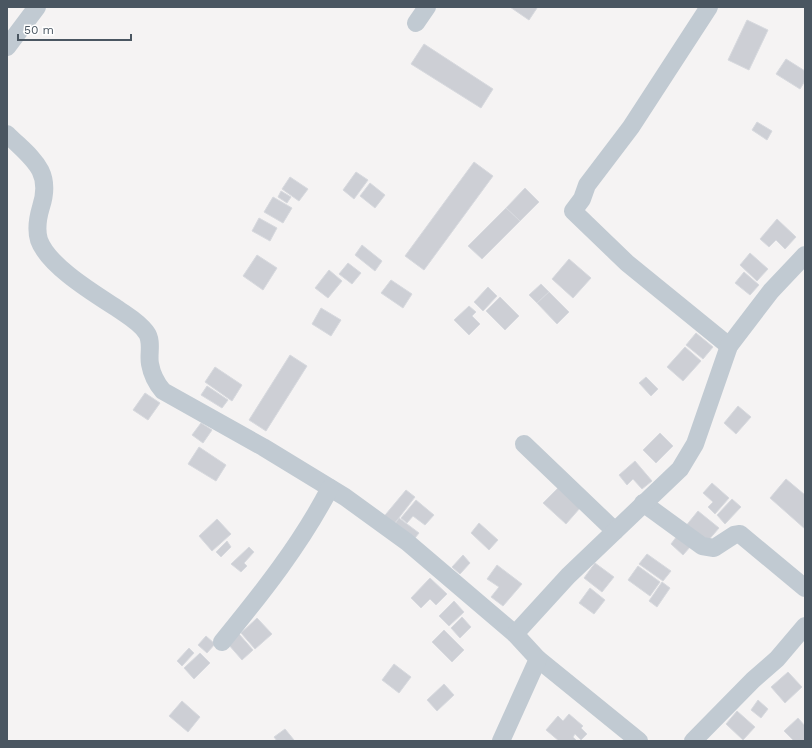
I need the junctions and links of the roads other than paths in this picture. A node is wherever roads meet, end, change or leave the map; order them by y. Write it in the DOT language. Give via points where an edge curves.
graph roads {
  1 [pos="37,7"];
  2 [pos="427,7"];
  3 [pos="709,7"];
  4 [pos="416,22"];
  5 [pos="7,47"];
  6 [pos="7,134"];
  7 [pos="805,255"];
  8 [pos="729,346"];
  9 [pos="524,444"];
  10 [pos="330,488"];
  11 [pos="643,503"];
  12 [pos="615,531"];
  13 [pos="805,588"];
  14 [pos="805,626"];
  15 [pos="515,634"];
  16 [pos="222,642"];
  17 [pos="538,659"];
  18 [pos="702,738"];
  19 [pos="501,741"];
  20 [pos="639,741"];
  1 -- 5 [label="street"];
  2 -- 4 [label="street"];
  3 -- 8 [label="street" via="631,126 587,185 582,199 573,211 627,263"];
  6 -- 10 [label="street" via="34,161 45,178 45,195 38,220 39,240 50,258 84,287 137,322 147,333 154,380 163,391"];
  7 -- 8 [label="street" via="767,295"];
  8 -- 11 [label="street" via="692,450 680,469"];
  9 -- 12 [label="street"];
  10 -- 15 [label="street" via="407,542"];
  10 -- 16 [label="street" via="308,529"];
  11 -- 12 [label="street"];
  11 -- 13 [label="street" via="707,547 714,548 740,534"];
  12 -- 15 [label="street" via="568,576"];
  14 -- 18 [label="street"];
  15 -- 17 [label="street"];
  17 -- 19 [label="street"];
  17 -- 20 [label="street"];
}
